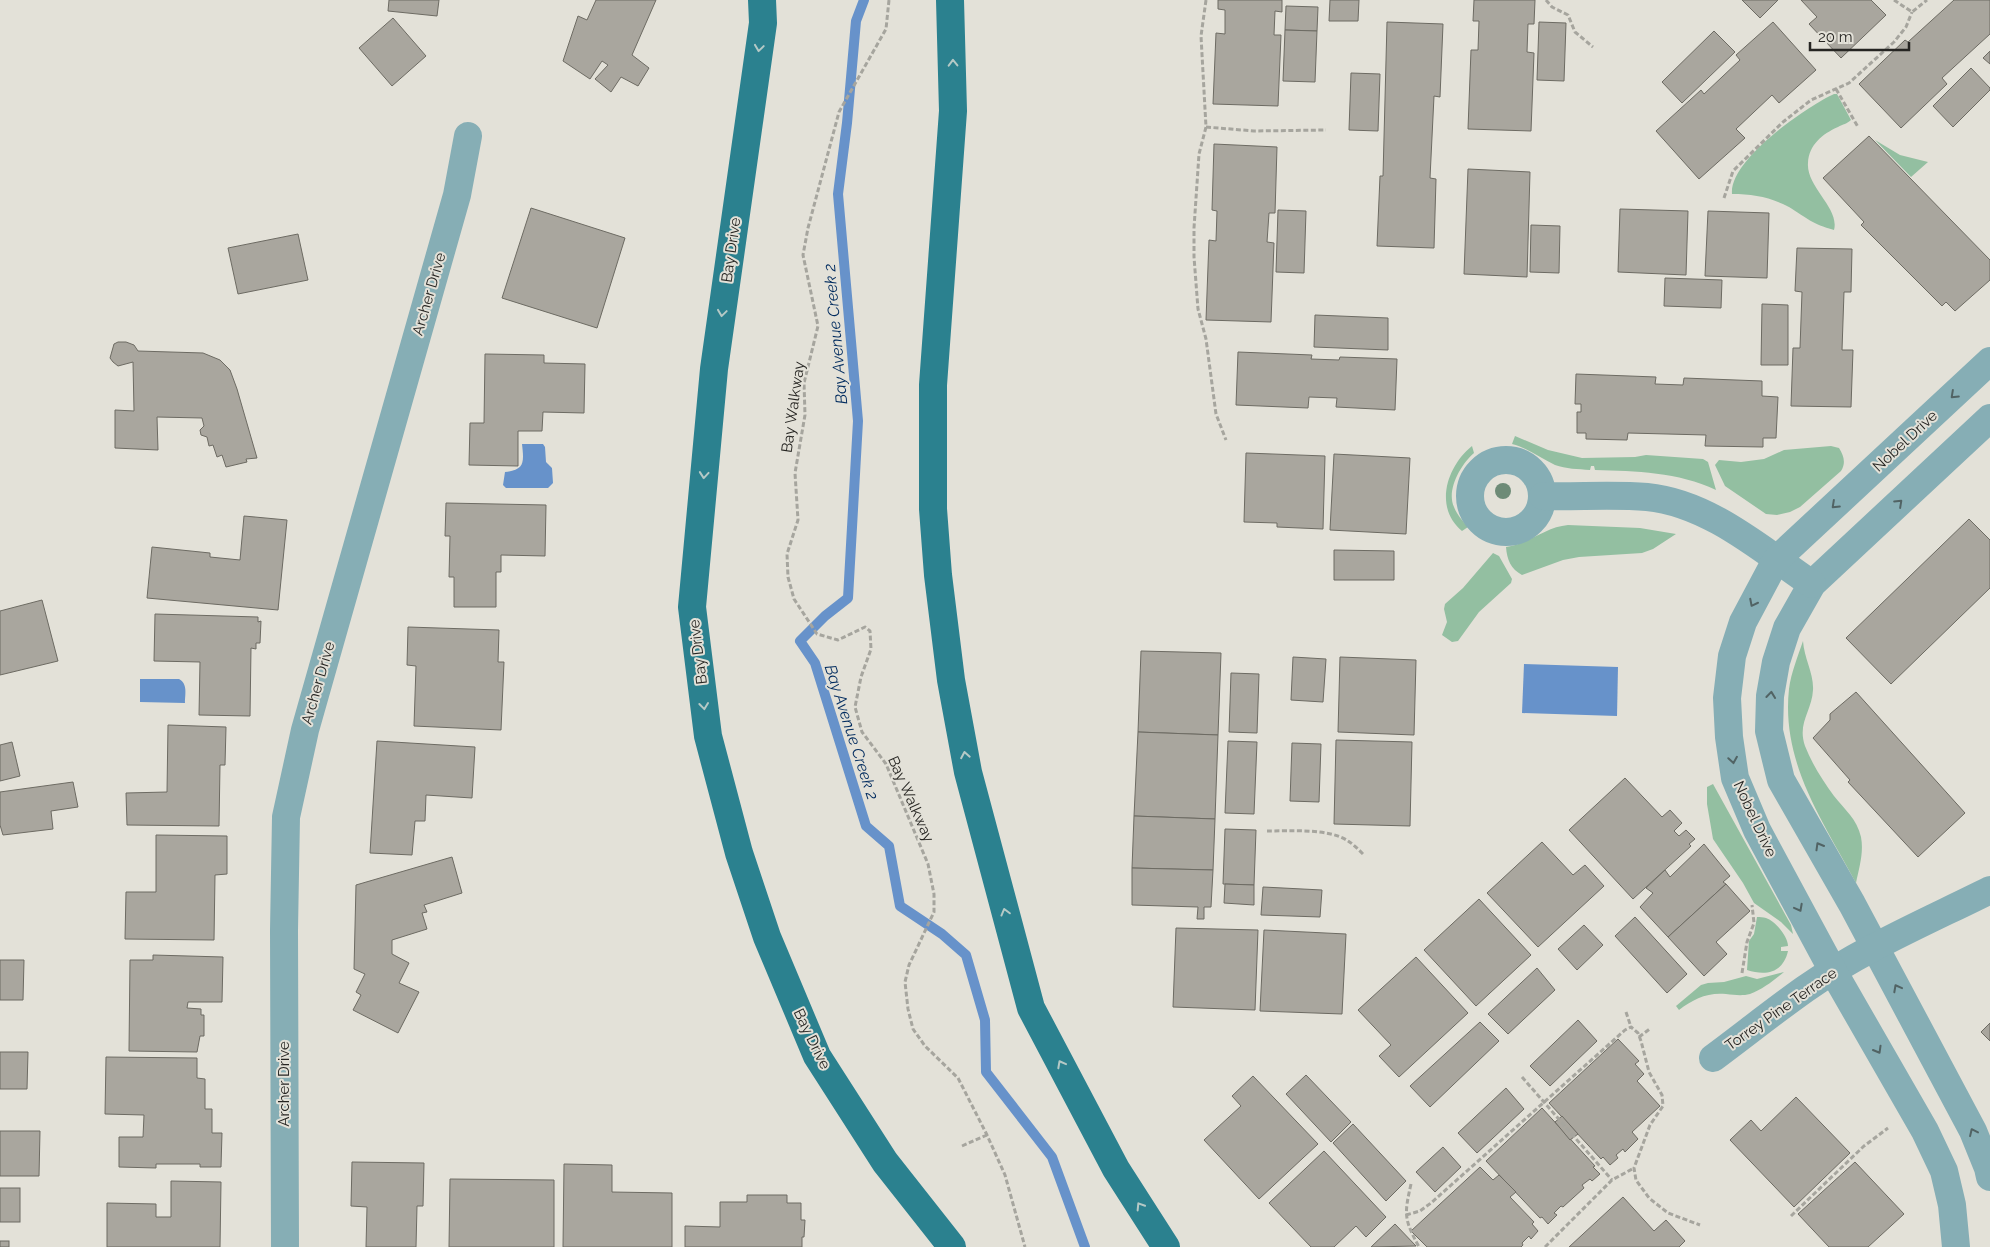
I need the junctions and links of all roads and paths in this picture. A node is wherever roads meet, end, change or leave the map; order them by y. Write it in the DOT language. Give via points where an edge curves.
graph roads {
  1 [pos="762,0"];
  2 [pos="889,0"];
  3 [pos="950,0"];
  4 [pos="1206,0"];
  5 [pos="1546,0"];
  6 [pos="1894,0"];
  7 [pos="1927,0"];
  8 [pos="1912,12"];
  9 [pos="1593,47"];
  10 [pos="1836,89"];
  11 [pos="1206,127"];
  12 [pos="1858,127"];
  13 [pos="1326,130"];
  14 [pos="468,136"];
  15 [pos="1724,198"];
  16 [pos="1990,361"];
  17 [pos="1990,418"];
  18 [pos="1226,440"];
  19 [pos="1543,496"];
  20 [pos="1776,560"];
  21 [pos="1812,584"];
  22 [pos="1267,831"];
  23 [pos="1363,854"];
  24 [pos="1990,890"];
  25 [pos="1752,905"];
  26 [pos="1876,948"];
  27 [pos="1833,971"];
  28 [pos="1742,973"];
  29 [pos="1626,1012"];
  30 [pos="1631,1027"];
  31 [pos="1651,1028"];
  32 [pos="1639,1037"];
  33 [pos="1713,1058"];
  34 [pos="1522,1076"];
  35 [pos="1544,1102"];
  36 [pos="1890,1128"];
  37 [pos="987,1134"];
  38 [pos="962,1146"];
  39 [pos="1634,1168"];
  40 [pos="1990,1177"];
  41 [pos="1612,1180"];
  42 [pos="1411,1184"];
  43 [pos="1406,1215"];
  44 [pos="1791,1216"];
  45 [pos="1700,1224"];
  46 [pos="285,1247"];
  47 [pos="952,1247"];
  48 [pos="1025,1247"];
  49 [pos="1166,1247"];
  50 [pos="1419,1247"];
  51 [pos="1545,1247"];
  52 [pos="1956,1247"];
  1 -- 47 [label="main road, Bay Drive, one-way" via="763,23 714,369 692,607 708,736 739,853 767,937 817,1056 885,1162"];
  2 -- 37 [label="path, Bay Walkway" via="886,29 839,112 803,255 818,326 804,383 805,416 795,473 798,520 787,554 788,578 794,599 817,634 838,640 865,628 870,631 871,649 855,707 862,732 886,764 928,864 934,894 934,912 904,982 908,1009 925,1046 958,1078"];
  49 -- 3 [label="main road, one-way" via="1116,1169 1031,1008 968,772 951,680 933,509 933,385 953,111"];
  4 -- 11 [label="path" via="1201,36"];
  5 -- 9 [label="path" via="1568,15 1575,32"];
  6 -- 8 [label="path"];
  7 -- 8 [label="path"];
  8 -- 10 [label="path" via="1894,42 1849,82"];
  10 -- 12 [label="path"];
  10 -- 15 [label="path" via="1812,100 1783,122 1733,171"];
  11 -- 13 [label="path" via="1254,131"];
  11 -- 18 [label="path" via="1199,154 1194,257 1198,309 1206,339 1216,414"];
  14 -- 46 [label="street, Archer Drive" via="457,195 305,730 286,817"];
  16 -- 20 [label="street, Nobel Drive, one-way"];
  21 -- 17 [label="street, one-way"];
  19 -- 20 [label="street" via="1647,497 1682,505 1715,520"];
  20 -- 21 [label="street"];
  20 -- 27 [label="street, Nobel Drive, one-way" via="1743,622 1732,656 1727,698 1729,737 1736,778 1757,830"];
  26 -- 21 [label="street, one-way" via="1781,780 1770,731 1770,696 1776,662 1787,628"];
  22 -- 23 [label="path" via="1330,834 1347,840"];
  24 -- 26 [label="street, Torrey Pine Terrace"];
  25 -- 28 [label="path" via="1754,923 1746,942"];
  26 -- 27 [label="street, Torrey Pine Terrace"];
  40 -- 26 [label="street, one-way" via="1973,1130"];
  27 -- 33 [label="street, Torrey Pine Terrace"];
  27 -- 52 [label="street, Nobel Drive, one-way" via="1944,1171"];
  29 -- 30 [label="path"];
  30 -- 32 [label="path"];
  30 -- 35 [label="path"];
  31 -- 32 [label="path"];
  32 -- 39 [label="path" via="1648,1072 1662,1095 1663,1106 1650,1124"];
  34 -- 35 [label="path"];
  35 -- 41 [label="path"];
  35 -- 43 [label="path" via="1425,1207"];
  36 -- 44 [label="path" via="1864,1146"];
  37 -- 38 [label="path"];
  37 -- 48 [label="path, Bay Walkway" via="1006,1175"];
  39 -- 41 [label="path"];
  39 -- 45 [label="path" via="1636,1180 1649,1198 1668,1213"];
  41 -- 51 [label="path"];
  42 -- 43 [label="path"];
  43 -- 50 [label="path"];
}
